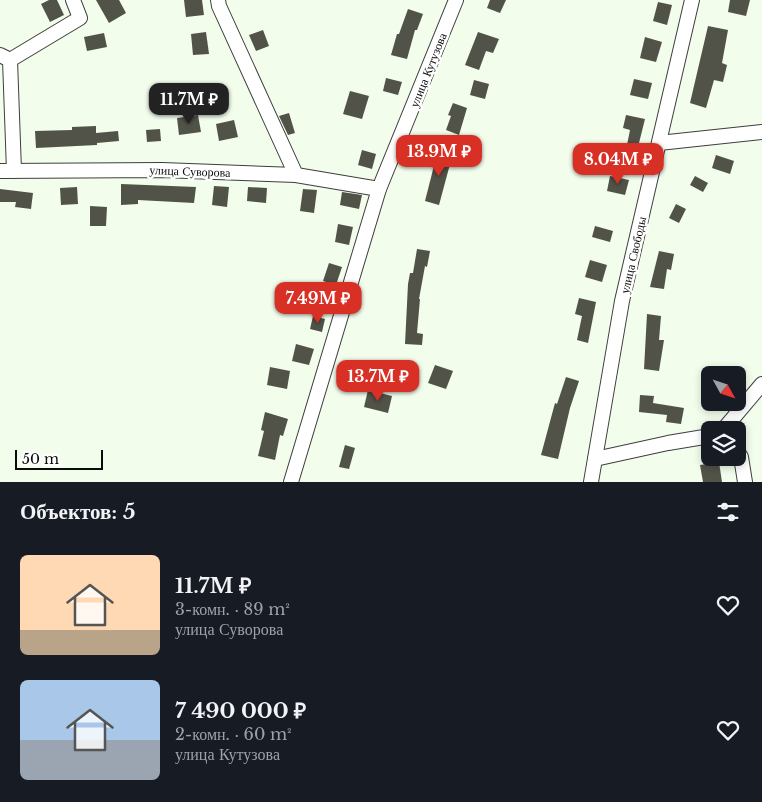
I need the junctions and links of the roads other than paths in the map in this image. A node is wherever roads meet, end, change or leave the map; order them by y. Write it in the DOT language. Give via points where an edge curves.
graph roads {
  1 [pos="73,0"];
  2 [pos="218,0"];
  3 [pos="456,0"];
  4 [pos="692,0"];
  5 [pos="5,57"];
  6 [pos="762,132"];
  7 [pos="659,142"];
  8 [pos="0,171"];
  9 [pos="14,171"];
  10 [pos="296,175"];
  11 [pos="379,189"];
  12 [pos="762,384"];
  13 [pos="731,421"];
  14 [pos="701,438"];
  15 [pos="595,458"];
  16 [pos="742,466"];
  17 [pos="291,482"];
  18 [pos="591,482"];
  19 [pos="745,482"];
  1 -- 5 [label="street" via="80,18"];
  2 -- 10 [label="street"];
  3 -- 11 [label="street, улица Кутузова"];
  4 -- 7 [label="street, улица Свободы"];
  5 -- 9 [label="street"];
  6 -- 7 [label="street"];
  7 -- 15 [label="street, улица Свободы" via="622,302"];
  8 -- 9 [label="street, улица Суворова"];
  9 -- 10 [label="street, улица Суворова" via="162,170"];
  10 -- 11 [label="street, улица Суворова"];
  11 -- 17 [label="street, улица Кутузова"];
  12 -- 13 [label="street"];
  14 -- 15 [label="street"];
  15 -- 18 [label="street, улица Свободы"];
  16 -- 19 [label="street"];
}
